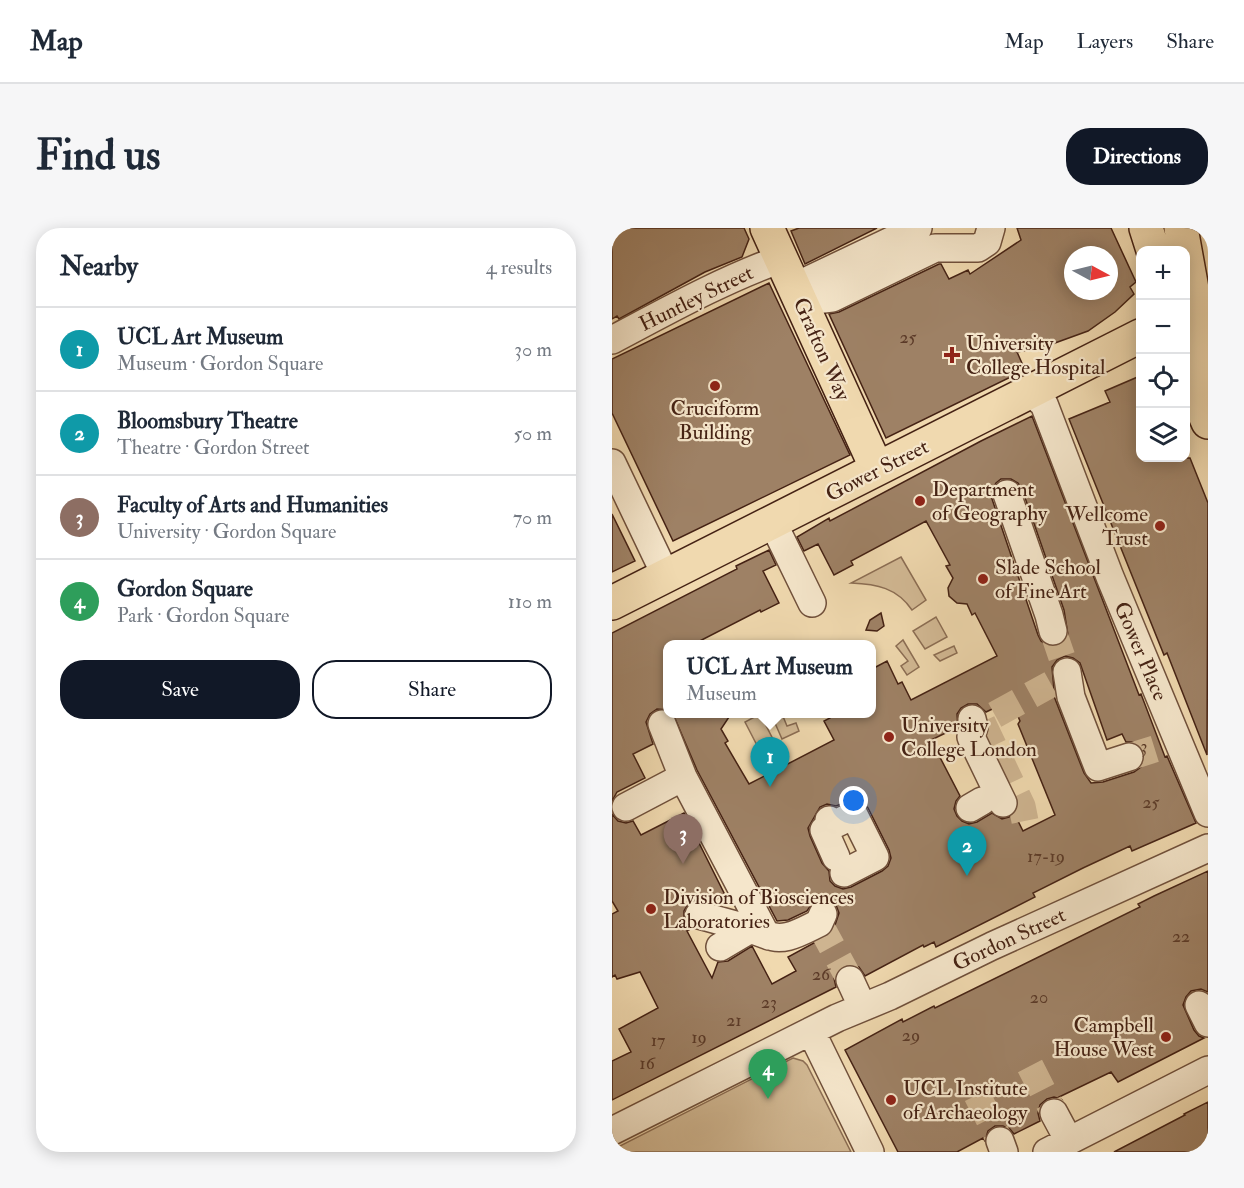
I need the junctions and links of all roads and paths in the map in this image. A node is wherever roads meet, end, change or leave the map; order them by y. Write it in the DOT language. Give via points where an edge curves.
graph roads {
  1 [pos="767,228"];
  2 [pos="918,228"];
  3 [pos="991,228"];
  4 [pos="1146,228"];
  5 [pos="1181,228"];
  6 [pos="1203,228"];
  7 [pos="1152,246"];
  8 [pos="1208,253"];
  9 [pos="792,284"];
  10 [pos="614,335"];
  11 [pos="1136,338"];
  12 [pos="1208,378"];
  13 [pos="1190,382"];
  14 [pos="1034,389"];
  15 [pos="1208,422"];
  16 [pos="612,463"];
  17 [pos="877,469"];
  18 [pos="1007,494"];
  19 [pos="773,523"];
  20 [pos="666,576"];
  21 [pos="612,603"];
  22 [pos="812,603"];
  23 [pos="1053,631"];
  24 [pos="1062,678"];
  25 [pos="662,724"];
  26 [pos="968,732"];
  27 [pos="1129,757"];
  28 [pos="683,777"];
  29 [pos="979,803"];
  30 [pos="626,807"];
  31 [pos="1208,813"];
  32 [pos="1208,848"];
  33 [pos="842,869"];
  34 [pos="823,914"];
  35 [pos="699,915"];
  36 [pos="760,930"];
  37 [pos="720,947"];
  38 [pos="849,980"];
  39 [pos="862,1006"];
  40 [pos="811,1031"];
  41 [pos="1208,1070"];
  42 [pos="1054,1113"];
  43 [pos="612,1131"];
  44 [pos="1058,1147"];
  45 [pos="870,1152"];
  1 -- 9 [label="main road, Grafton Way"];
  2 -- 9 [label="street"];
  3 -- 9 [label="street" via="987,242 978,248 935,248 832,298 815,300"];
  4 -- 7 [label="main road"];
  5 -- 12 [label="main road"];
  6 -- 8 [label="main road"];
  9 -- 10 [label="street, Huntley Street" via="735,278"];
  9 -- 17 [label="main road, Grafton Way"];
  11 -- 14 [label="main road, Gower Street"];
  13 -- 15 [label="main road"];
  14 -- 17 [label="main road, Gower Street"];
  14 -- 31 [label="street, Gower Place" via="1044,404 1110,577"];
  16 -- 20 [label="street"];
  17 -- 19 [label="main road, Gower Street"];
  18 -- 23 [label="street"];
  19 -- 20 [label="main road, Gower Street"];
  19 -- 22 [label="street"];
  20 -- 21 [label="main road, Gower Street"];
  24 -- 27 [label="street" via="1098,766"];
  25 -- 28 [label="street"];
  26 -- 29 [label="street"];
  28 -- 30 [label="street"];
  28 -- 36 [label="street"];
  32 -- 39 [label="street, Gordon Street"];
  33 -- 33 [label="street" via="824,830 831,823 854,815 875,857"];
  34 -- 36 [label="street" via="819,923 786,938"];
  35 -- 36 [label="street"];
  36 -- 37 [label="street"];
  38 -- 39 [label="street"];
  39 -- 40 [label="street, Gordon Street"];
  40 -- 43 [label="street, Gordon Street"];
  40 -- 45 [label="street"];
  41 -- 44 [label="street"];
  42 -- 44 [label="street"];
}
